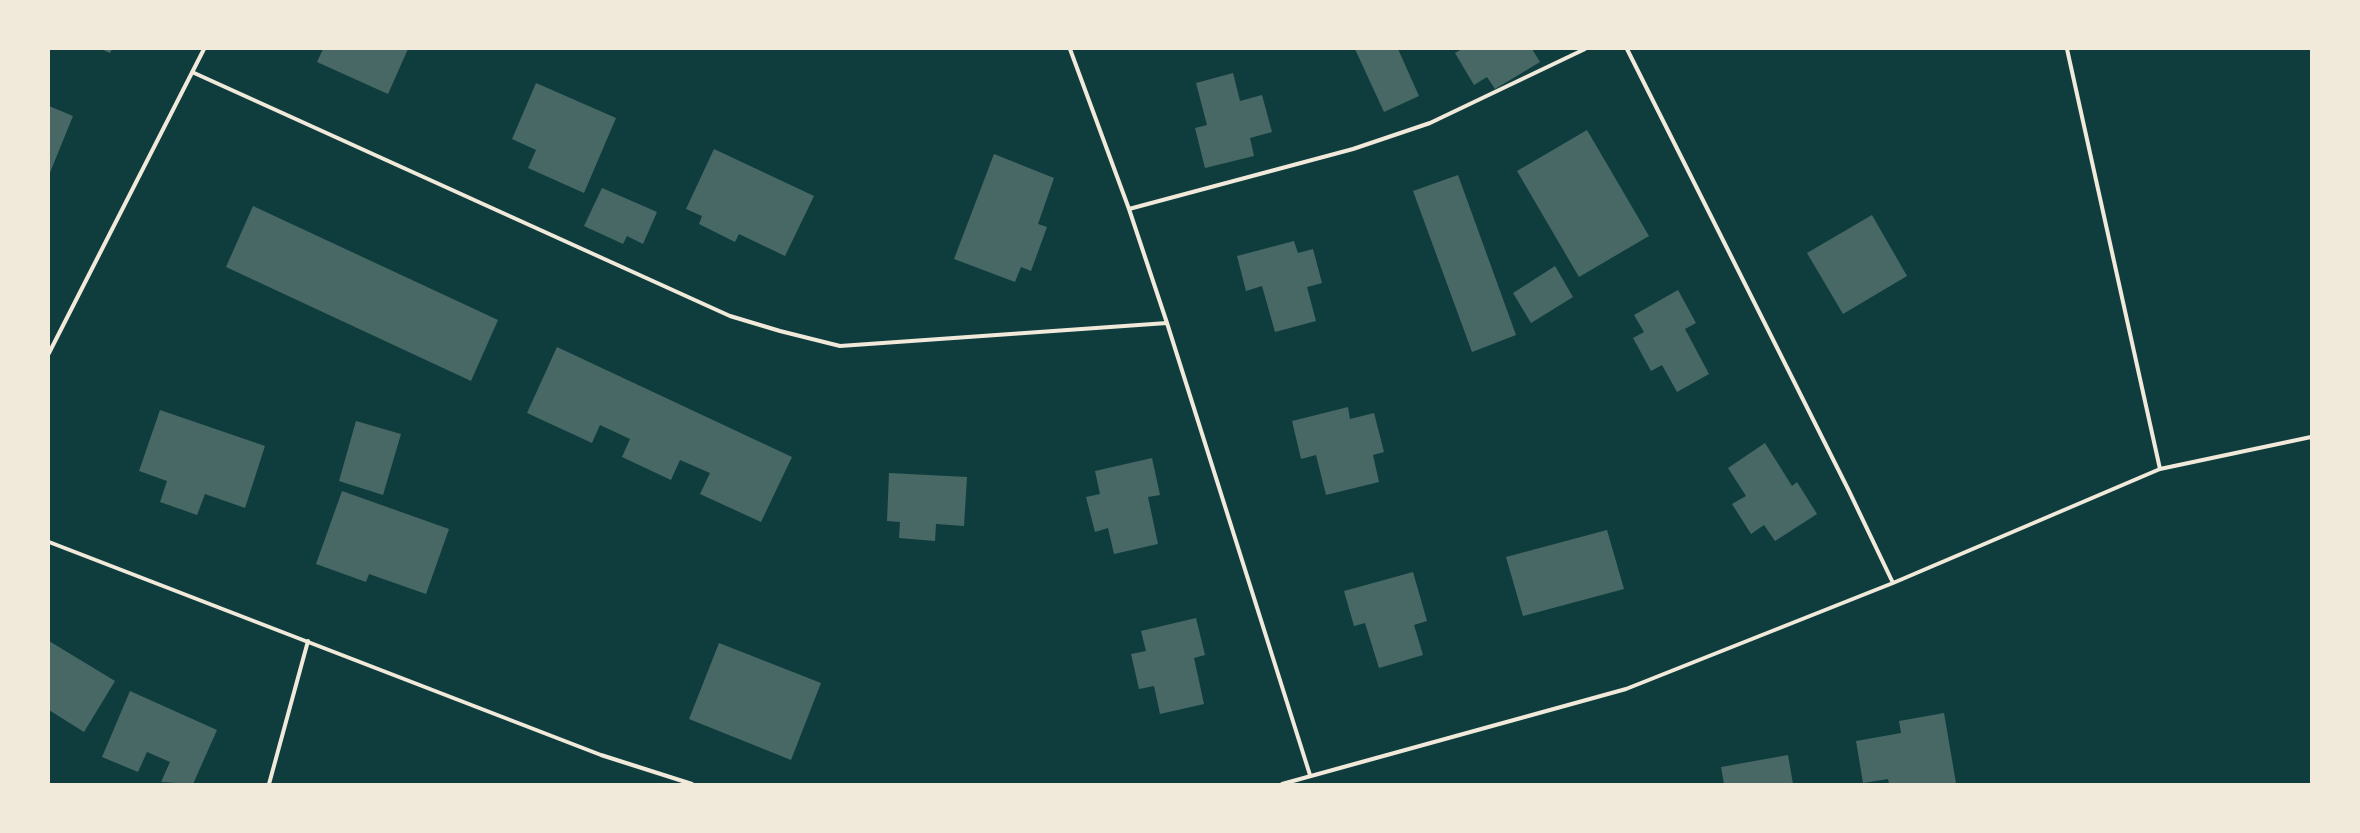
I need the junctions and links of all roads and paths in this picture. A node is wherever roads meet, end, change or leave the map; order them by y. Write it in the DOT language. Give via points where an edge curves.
graph roads {
  1 [pos="204,49"];
  2 [pos="1070,49"];
  3 [pos="1584,49"];
  4 [pos="1627,49"];
  5 [pos="2067,49"];
  6 [pos="192,72"];
  7 [pos="1129,209"];
  8 [pos="1167,324"];
  9 [pos="49,353"];
  10 [pos="2311,437"];
  11 [pos="2160,469"];
  12 [pos="49,542"];
  13 [pos="1893,583"];
  14 [pos="308,641"];
  15 [pos="1310,775"];
  16 [pos="269,784"];
  17 [pos="692,784"];
  18 [pos="1282,784"];
  1 -- 6 [label="street"];
  2 -- 7 [label="street"];
  3 -- 7 [label="street" via="1430,123 1353,149"];
  4 -- 13 [label="street"];
  5 -- 11 [label="street"];
  6 -- 8 [label="street" via="730,316 780,331 840,346"];
  6 -- 9 [label="street"];
  7 -- 8 [label="street"];
  8 -- 15 [label="street"];
  10 -- 11 [label="street"];
  11 -- 13 [label="street"];
  12 -- 14 [label="street"];
  13 -- 15 [label="street" via="1626,689"];
  14 -- 16 [label="street"];
  14 -- 17 [label="street" via="601,755"];
  15 -- 18 [label="street"];
}
